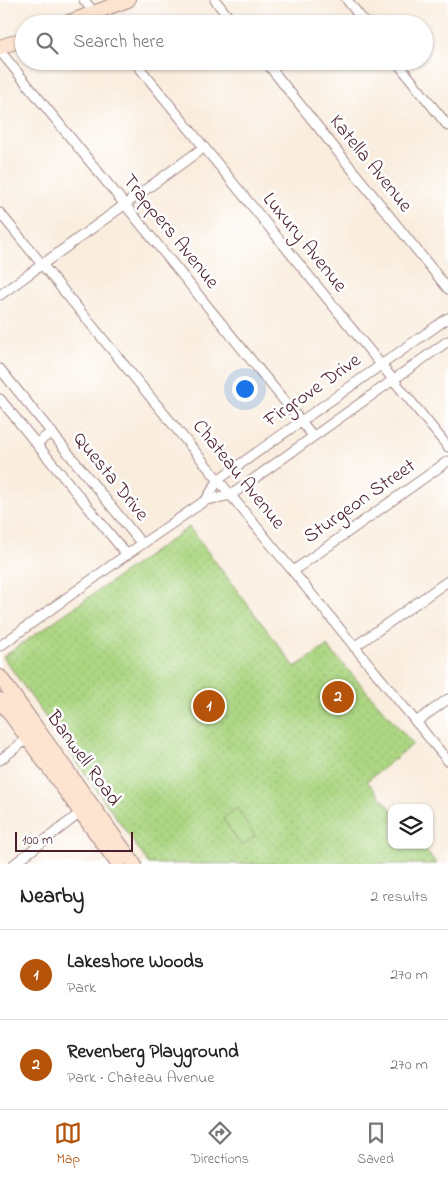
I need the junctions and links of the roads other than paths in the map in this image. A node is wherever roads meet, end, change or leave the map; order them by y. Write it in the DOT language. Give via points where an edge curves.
graph roads {
  1 [pos="84,0"];
  2 [pos="128,0"];
  3 [pos="215,0"];
  4 [pos="347,0"];
  5 [pos="94,13"];
  6 [pos="89,15"];
  7 [pos="227,15"];
  8 [pos="359,15"];
  9 [pos="15,43"];
  10 [pos="0,49"];
  11 [pos="15,68"];
  12 [pos="17,70"];
  13 [pos="141,70"];
  14 [pos="272,70"];
  15 [pos="403,70"];
  16 [pos="448,126"];
  17 [pos="203,148"];
  18 [pos="125,204"];
  19 [pos="0,213"];
  20 [pos="42,264"];
  21 [pos="448,289"];
  22 [pos="0,294"];
  23 [pos="448,318"];
  24 [pos="448,341"];
  25 [pos="381,365"];
  26 [pos="0,369"];
  27 [pos="393,379"];
  28 [pos="0,399"];
  29 [pos="301,421"];
  30 [pos="52,432"];
  31 [pos="313,436"];
  32 [pos="36,443"];
  33 [pos="448,447"];
  34 [pos="448,461"];
  35 [pos="219,479"];
  36 [pos="231,495"];
  37 [pos="206,500"];
  38 [pos="142,544"];
  39 [pos="127,555"];
  40 [pos="293,571"];
  41 [pos="448,581"];
  42 [pos="0,646"];
  43 [pos="354,647"];
  44 [pos="0,677"];
  45 [pos="448,699"];
  46 [pos="0,700"];
  47 [pos="416,722"];
  48 [pos="33,735"];
  49 [pos="0,760"];
  50 [pos="448,761"];
  51 [pos="86,808"];
  52 [pos="14,864"];
  53 [pos="118,864"];
  54 [pos="134,864"];
  1 -- 5 [label="street"];
  2 -- 5 [label="main road"];
  3 -- 7 [label="street"];
  4 -- 8 [label="street"];
  5 -- 6 [label="main road"];
  9 -- 10 [label="main road"];
  10 -- 11 [label="street, Trappers Avenue"];
  12 -- 18 [label="street, Trappers Avenue"];
  13 -- 17 [label="street, Luxury Avenue"];
  14 -- 21 [label="street, Katella Avenue"];
  15 -- 16 [label="street"];
  17 -- 18 [label="street"];
  17 -- 25 [label="street, Luxury Avenue"];
  18 -- 20 [label="street"];
  18 -- 29 [label="street, Trappers Avenue"];
  19 -- 20 [label="street, Chateau Avenue"];
  20 -- 22 [label="street"];
  20 -- 35 [label="street, Chateau Avenue"];
  23 -- 25 [label="street, Firgrove Drive"];
  24 -- 27 [label="street, Firgrove Drive"];
  25 -- 27 [label="street, Luxury Avenue"];
  25 -- 29 [label="street, Firgrove Drive"];
  26 -- 30 [label="street, Questa Drive"];
  27 -- 31 [label="street, Firgrove Drive"];
  27 -- 33 [label="street, Luxury Avenue"];
  28 -- 32 [label="street, Questa Drive"];
  29 -- 31 [label="street, Trappers Avenue"];
  29 -- 35 [label="street, Firgrove Drive"];
  30 -- 32 [label="street, Questa Drive"];
  30 -- 38 [label="street, Questa Drive"];
  31 -- 36 [label="street, Firgrove Drive"];
  32 -- 39 [label="street, Questa Drive"];
  34 -- 40 [label="street, Sturgeon Street"];
  35 -- 36 [label="street, Chateau Avenue"];
  35 -- 37 [label="street, Firgrove Drive"];
  36 -- 37 [label="street, Firgrove Drive"];
  36 -- 40 [label="street, Chateau Avenue"];
  37 -- 38 [label="street, Firgrove Drive"];
  38 -- 39 [label="street, Firgrove Drive"];
  39 -- 42 [label="street, Firgrove Drive"];
  40 -- 43 [label="street, Chateau Avenue"];
  41 -- 43 [label="street"];
  43 -- 47 [label="street, Chateau Avenue"];
  44 -- 48 [label="main road, Banwell Road"];
  45 -- 47 [label="street"];
  46 -- 48 [label="main road, Banwell Road"];
  47 -- 50 [label="street, Chateau Avenue"];
  48 -- 49 [label="street"];
  48 -- 51 [label="main road, Banwell Road"];
  51 -- 52 [label="street"];
  51 -- 53 [label="main road, Banwell Road"];
  51 -- 54 [label="main road, Banwell Road"];
}
